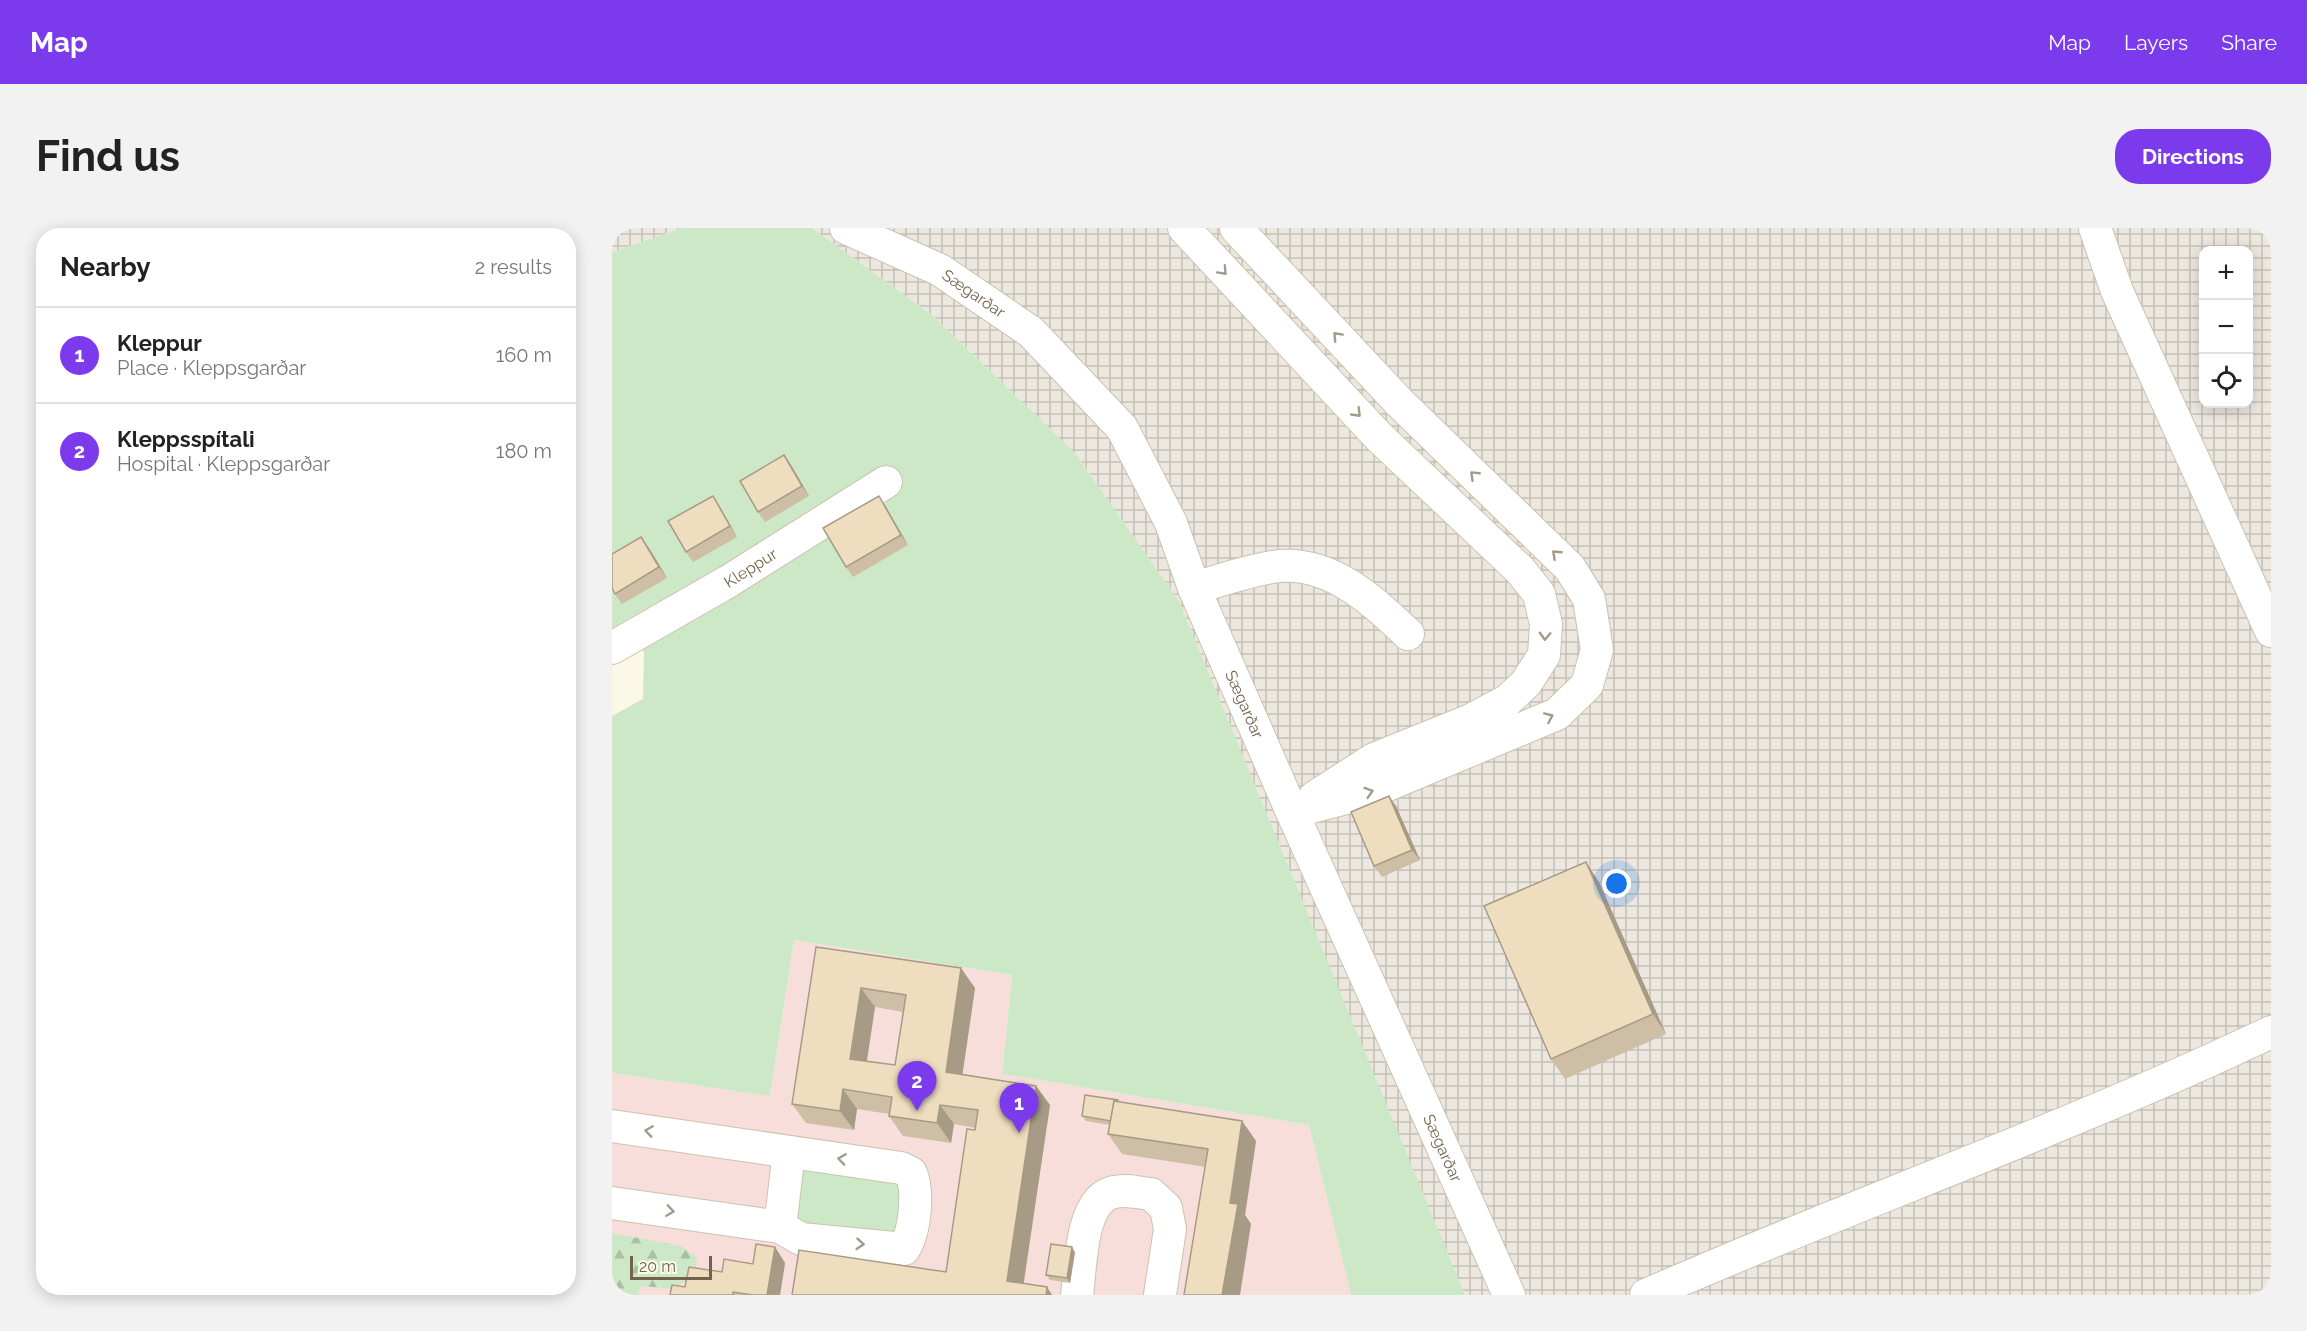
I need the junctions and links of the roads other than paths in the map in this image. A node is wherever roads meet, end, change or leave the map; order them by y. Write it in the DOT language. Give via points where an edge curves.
graph roads {
  1 [pos="846,228"];
  2 [pos="1184,228"];
  3 [pos="1236,228"];
  4 [pos="2095,228"];
  5 [pos="886,482"];
  6 [pos="1194,588"];
  7 [pos="2271,631"];
  8 [pos="1408,634"];
  9 [pos="612,648"];
  10 [pos="1292,812"];
  11 [pos="2271,1032"];
  12 [pos="612,1126"];
  13 [pos="789,1152"];
  14 [pos="612,1203"];
  15 [pos="780,1227"];
  16 [pos="1077,1295"];
  17 [pos="1160,1295"];
  18 [pos="1509,1295"];
  19 [pos="1646,1295"];
  1 -- 6 [label="street, Sægarðar" via="940,270 1031,332 1122,428 1171,523"];
  2 -- 10 [label="street, one-way" via="1379,437 1520,570 1539,594 1546,624 1544,655 1526,683 1507,701 1471,720 1374,759"];
  10 -- 3 [label="street, one-way" via="1373,791 1557,714 1587,685 1597,650 1589,599 1570,568 1399,402"];
  4 -- 7 [label="street" via="2118,291"];
  5 -- 9 [label="street, Kleppur" via="729,581"];
  6 -- 8 [label="street" via="1281,566 1322,571 1352,586"];
  6 -- 10 [label="street, Sægarðar"];
  10 -- 18 [label="street, Sægarðar"];
  11 -- 19 [label="street" via="2072,1120"];
  13 -- 12 [label="street, one-way"];
  13 -- 15 [label="street"];
  15 -- 13 [label="street, one-way" via="801,1239 904,1249 910,1240 915,1183 912,1173 901,1168"];
  14 -- 15 [label="street, one-way"];
  16 -- 17 [label="street" via="1088,1216 1098,1199 1114,1191 1151,1194 1166,1208 1170,1229"];
}
